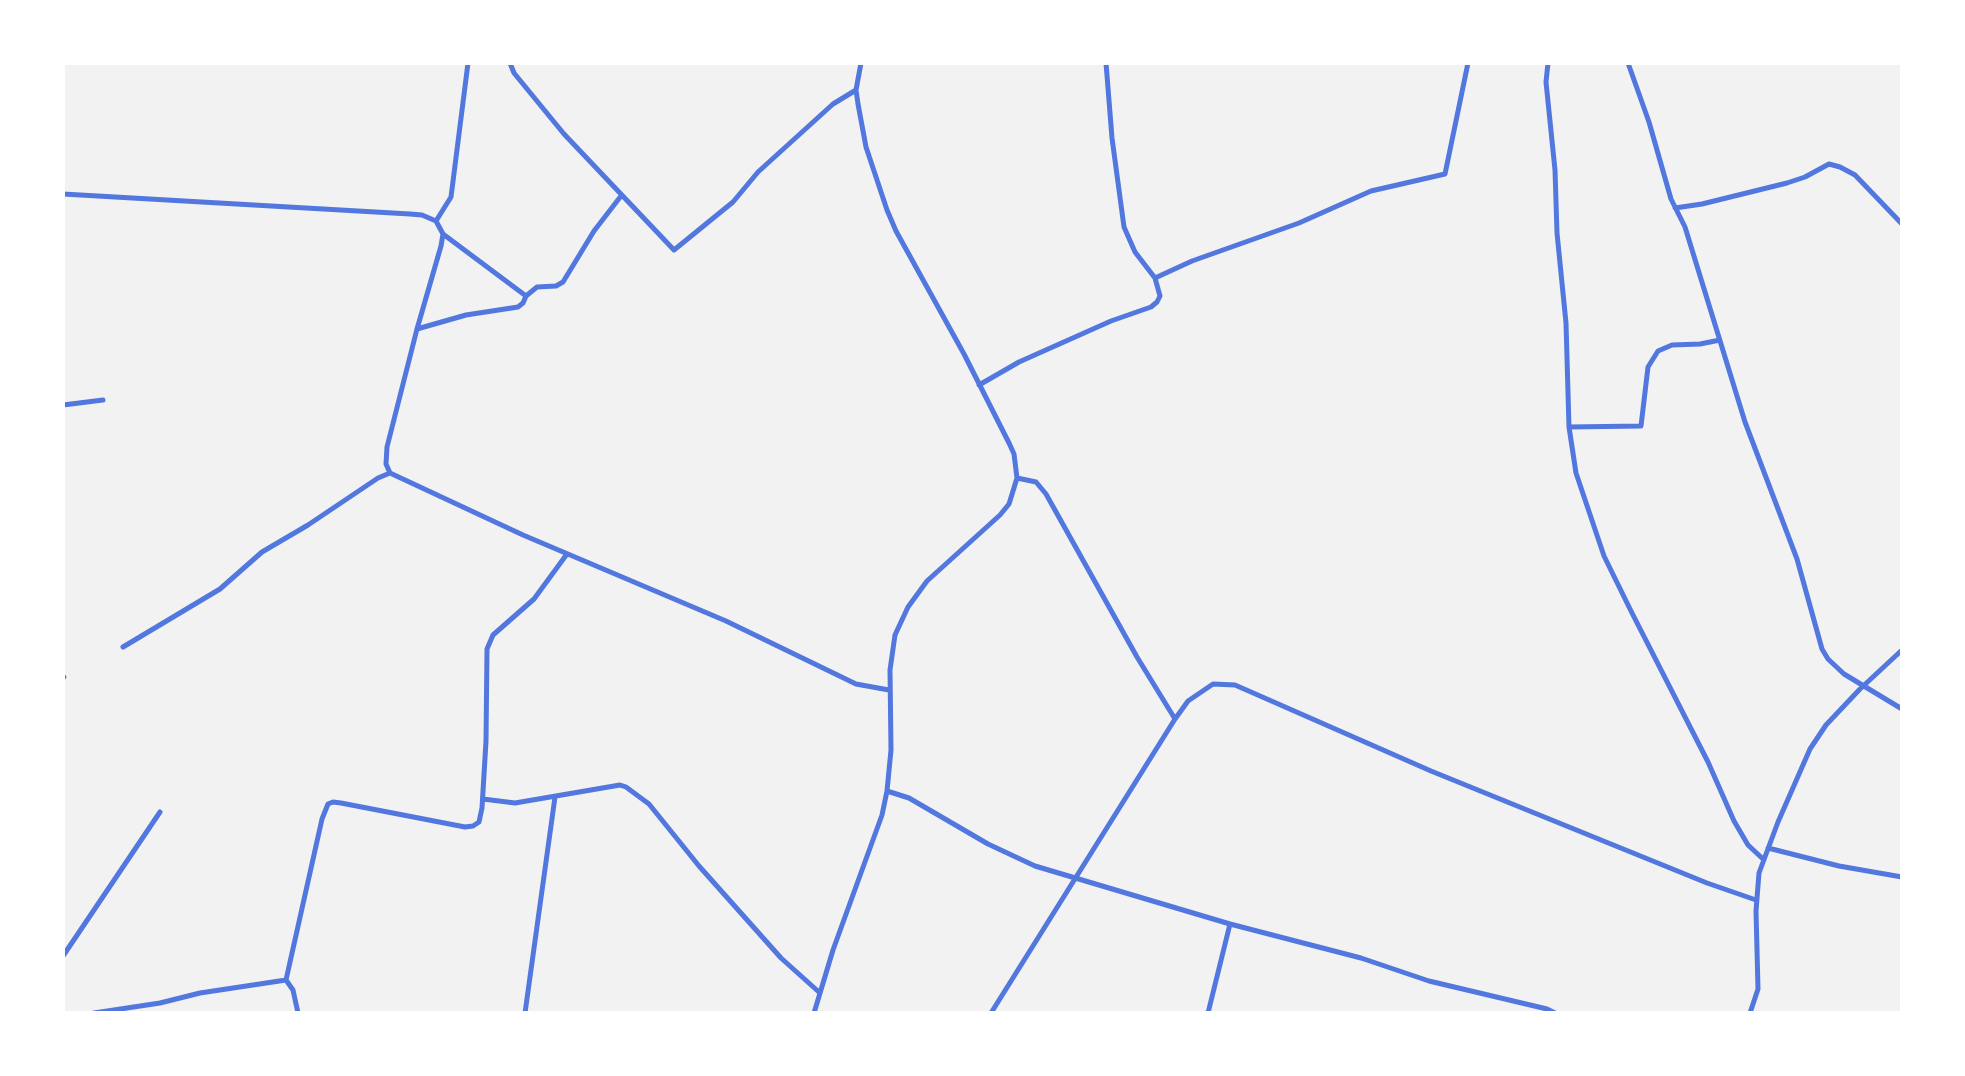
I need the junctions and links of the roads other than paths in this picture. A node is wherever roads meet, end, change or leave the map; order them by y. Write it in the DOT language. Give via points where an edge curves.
graph roads {
  1 [pos="468,63"];
  2 [pos="510,63"];
  3 [pos="861,63"];
  4 [pos="1106,63"];
  5 [pos="1468,63"];
  6 [pos="1548,63"];
  7 [pos="1628,63"];
  8 [pos="856,90"];
  9 [pos="63,194"];
  10 [pos="621,196"];
  11 [pos="1675,208"];
  12 [pos="436,221"];
  13 [pos="1902,224"];
  14 [pos="443,234"];
  15 [pos="1155,278"];
  16 [pos="526,296"];
  17 [pos="417,329"];
  18 [pos="1720,340"];
  19 [pos="979,385"];
  20 [pos="103,400"];
  21 [pos="63,405"];
  22 [pos="1569,427"];
  23 [pos="390,473"];
  24 [pos="1017,478"];
  25 [pos="567,554"];
  26 [pos="123,647"];
  27 [pos="1902,650"];
  28 [pos="1863,686"];
  29 [pos="889,690"];
  30 [pos="1902,709"];
  31 [pos="1175,719"];
  32 [pos="887,791"];
  33 [pos="555,797"];
  34 [pos="483,799"];
  35 [pos="160,812"];
  36 [pos="1768,848"];
  37 [pos="1763,859"];
  38 [pos="1902,877"];
  39 [pos="1077,878"];
  40 [pos="1756,900"];
  41 [pos="1230,924"];
  42 [pos="63,956"];
  43 [pos="286,981"];
  44 [pos="820,993"];
  45 [pos="93,1013"];
  46 [pos="298,1013"];
  47 [pos="525,1013"];
  48 [pos="814,1013"];
  49 [pos="991,1013"];
  50 [pos="1208,1013"];
  51 [pos="1555,1013"];
  52 [pos="1750,1013"];
  1 -- 12 [label="street" via="452,197"];
  2 -- 10 [label="street"];
  3 -- 8 [label="street"];
  4 -- 15 [label="street" via="1124,227 1135,252"];
  5 -- 15 [label="street" via="1445,174 1371,191"];
  6 -- 22 [label="street"];
  7 -- 11 [label="street"];
  8 -- 10 [label="street" via="833,104 766,164 733,202 674,250"];
  8 -- 19 [label="street" via="866,147 887,210"];
  9 -- 12 [label="street" via="410,214"];
  10 -- 16 [label="street" via="594,230 564,282 537,287"];
  11 -- 13 [label="street" via="1787,183 1829,164 1855,175"];
  11 -- 18 [label="street"];
  12 -- 14 [label="street"];
  14 -- 16 [label="street"];
  14 -- 17 [label="street"];
  15 -- 19 [label="street" via="1160,296 1151,307 1019,362"];
  16 -- 17 [label="street" via="518,307"];
  17 -- 23 [label="street" via="387,447"];
  18 -- 22 [label="street" via="1658,351 1648,367 1641,426"];
  18 -- 28 [label="street" via="1745,422 1797,559 1822,649 1837,668"];
  19 -- 24 [label="street" via="1014,454"];
  20 -- 21 [label="street"];
  22 -- 37 [label="street" via="1576,473 1604,556 1734,821"];
  23 -- 25 [label="street"];
  23 -- 26 [label="street" via="262,552 220,589"];
  24 -- 29 [label="street" via="1000,515 926,580 908,607 895,635"];
  24 -- 31 [label="street" via="1036,482 1050,500"];
  25 -- 29 [label="street" via="737,626 856,684"];
  25 -- 34 [label="street" via="534,599 493,635 487,649"];
  27 -- 28 [label="street"];
  28 -- 30 [label="street"];
  28 -- 36 [label="street" via="1810,749"];
  29 -- 32 [label="street"];
  31 -- 39 [label="street"];
  31 -- 40 [label="street" via="1203,688 1235,685 1408,762"];
  32 -- 39 [label="street" via="909,798 1009,855"];
  32 -- 44 [label="street"];
  33 -- 34 [label="street" via="515,803"];
  33 -- 44 [label="street" via="620,785 636,793 781,958"];
  33 -- 47 [label="street"];
  34 -- 43 [label="street" via="479,822 465,827 328,804"];
  35 -- 42 [label="street"];
  36 -- 37 [label="street"];
  36 -- 38 [label="street"];
  37 -- 40 [label="street"];
  39 -- 41 [label="street"];
  39 -- 49 [label="street"];
  40 -- 52 [label="street" via="1758,989"];
  41 -- 50 [label="street"];
  41 -- 51 [label="street"];
  43 -- 45 [label="street"];
  43 -- 46 [label="street"];
  44 -- 48 [label="street"];
}
